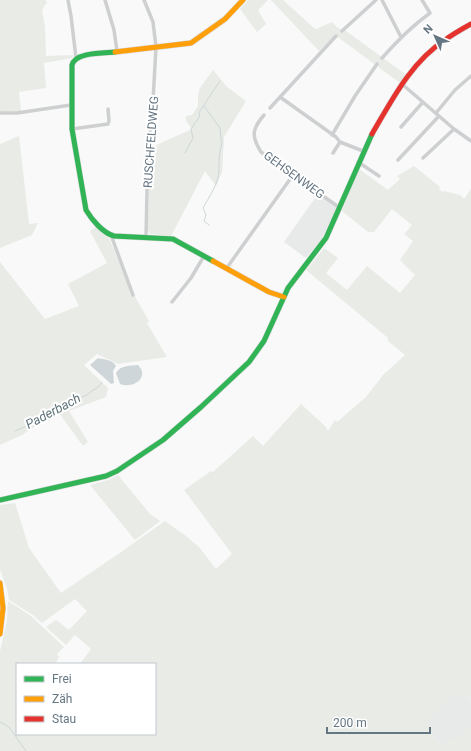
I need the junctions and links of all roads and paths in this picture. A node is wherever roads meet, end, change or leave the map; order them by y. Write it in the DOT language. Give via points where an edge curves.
graph roads {
  1 [pos="68,0"];
  2 [pos="105,0"];
  3 [pos="144,0"];
  4 [pos="376,0"];
  5 [pos="382,0"];
  6 [pos="422,0"];
  7 [pos="242,1"];
  8 [pos="471,24"];
  9 [pos="342,30"];
  10 [pos="336,36"];
  11 [pos="401,37"];
  12 [pos="156,47"];
  13 [pos="117,51"];
  14 [pos="76,58"];
  15 [pos="382,58"];
  16 [pos="377,64"];
  17 [pos="471,76"];
  18 [pos="402,84"];
  19 [pos="280,97"];
  20 [pos="423,102"];
  21 [pos="71,105"];
  22 [pos="270,108"];
  23 [pos="108,109"];
  24 [pos="0,113"];
  25 [pos="437,114"];
  26 [pos="264,115"];
  27 [pos="402,127"];
  28 [pos="72,129"];
  29 [pos="454,129"];
  30 [pos="332,135"];
  31 [pos="470,139"];
  32 [pos="340,142"];
  33 [pos="363,151"];
  34 [pos="333,153"];
  35 [pos="423,158"];
  36 [pos="398,160"];
  37 [pos="358,162"];
  38 [pos="293,175"];
  39 [pos="380,176"];
  40 [pos="340,208"];
  41 [pos="111,236"];
  42 [pos="146,236"];
  43 [pos="204,256"];
  44 [pos="226,269"];
  45 [pos="133,295"];
  46 [pos="284,296"];
  47 [pos="172,302"];
  48 [pos="0,500"];
  49 [pos="0,583"];
  50 [pos="0,634"];
  1 -- 14 [label="street"];
  2 -- 13 [label="street"];
  3 -- 12 [label="street, RUSCHFELDWEG" via="153,22"];
  4 -- 9 [label="street"];
  5 -- 11 [label="street"];
  6 -- 11 [label="street" via="430,13"];
  7 -- 12 [label="main road" via="225,19 196,40 186,44"];
  8 -- 18 [label="main road" via="433,49"];
  10 -- 19 [label="street"];
  11 -- 15 [label="street"];
  12 -- 13 [label="main road"];
  12 -- 42 [label="street, RUSCHFELDWEG" via="148,148"];
  13 -- 14 [label="main road"];
  14 -- 21 [label="main road" via="72,65"];
  16 -- 30 [label="street"];
  17 -- 25 [label="street" via="455,90"];
  18 -- 20 [label="street"];
  18 -- 33 [label="main road"];
  19 -- 22 [label="street"];
  19 -- 30 [label="street"];
  20 -- 25 [label="street"];
  20 -- 27 [label="street"];
  21 -- 24 [label="street"];
  21 -- 28 [label="main road"];
  23 -- 28 [label="street" via="108,124"];
  25 -- 29 [label="street"];
  25 -- 36 [label="street"];
  26 -- 38 [label="street, GEHSENWEG" via="254,131 256,144 265,156"];
  28 -- 41 [label="main road" via="86,210"];
  29 -- 31 [label="street"];
  29 -- 35 [label="street"];
  30 -- 32 [label="street"];
  32 -- 33 [label="street"];
  32 -- 34 [label="street"];
  33 -- 37 [label="main road"];
  37 -- 39 [label="street"];
  37 -- 40 [label="main road"];
  38 -- 40 [label="street, GEHSENWEG"];
  38 -- 44 [label="street"];
  40 -- 46 [label="main road" via="325,241 301,269"];
  41 -- 42 [label="main road"];
  41 -- 45 [label="street"];
  42 -- 43 [label="main road" via="173,239"];
  43 -- 44 [label="main road"];
  43 -- 47 [label="street" via="192,278"];
  44 -- 46 [label="main road" via="269,292"];
  46 -- 48 [label="main road" via="264,342 250,361 152,448 106,476"];
  49 -- 50 [label="main road" via="4,612"];
}
